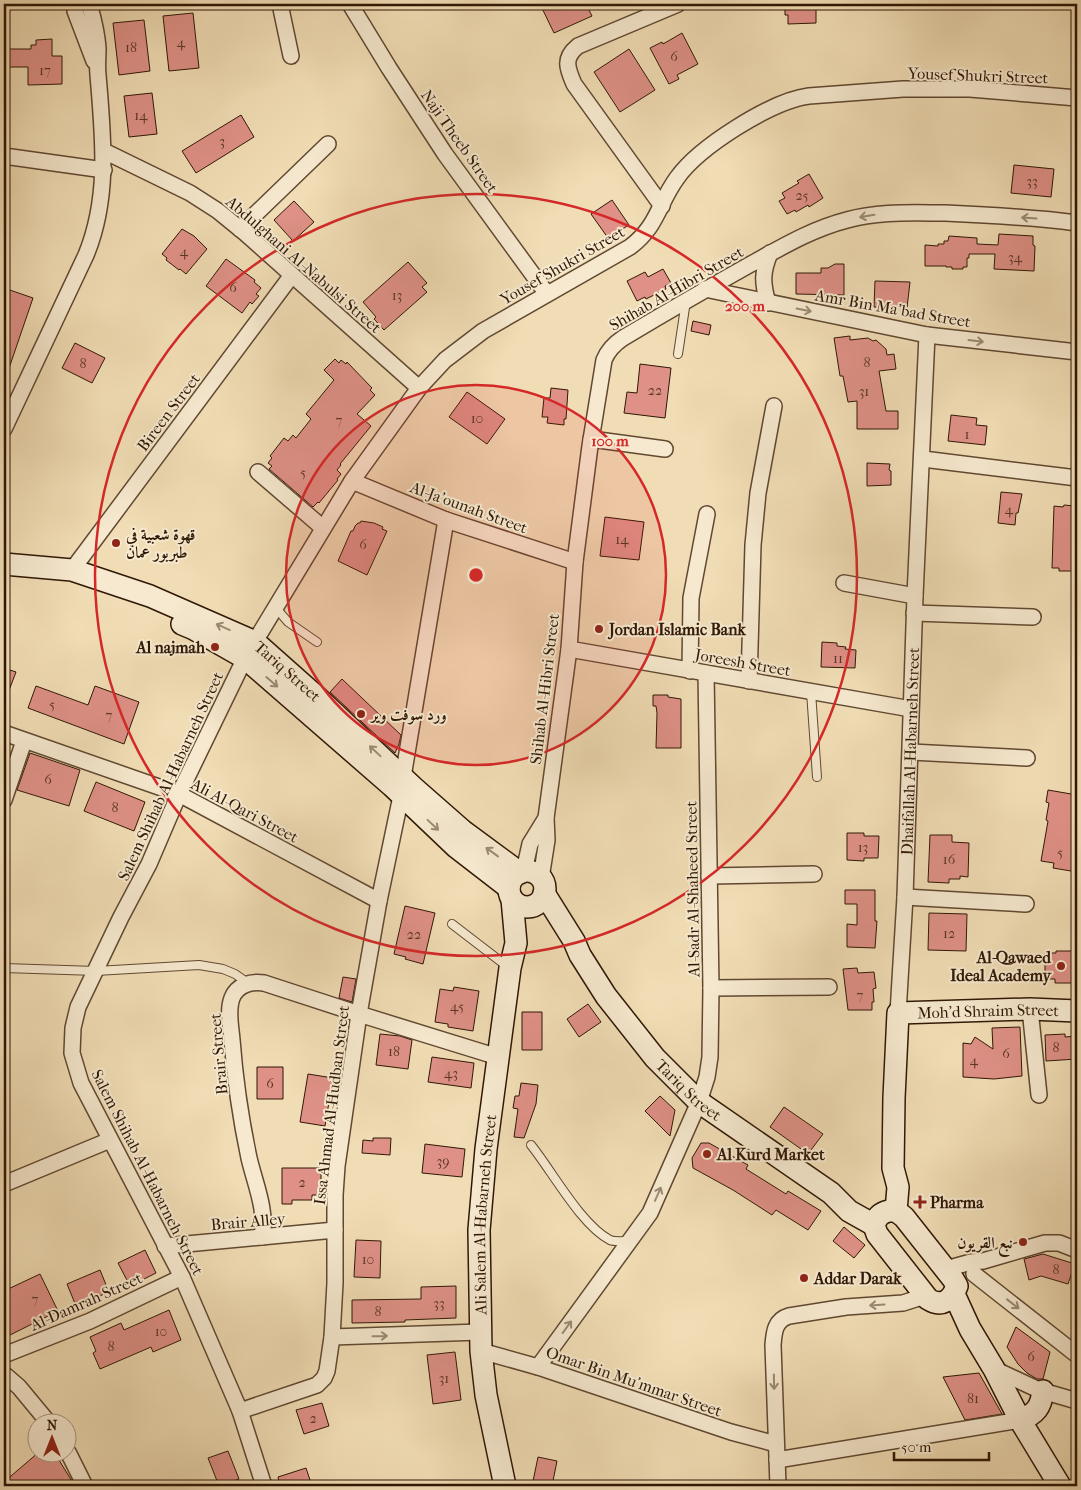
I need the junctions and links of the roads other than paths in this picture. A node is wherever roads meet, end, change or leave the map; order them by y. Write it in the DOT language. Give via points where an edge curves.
graph roads {
  1 [pos="280,4"];
  2 [pos="350,4"];
  3 [pos="678,4"];
  4 [pos="93,5"];
  5 [pos="72,7"];
  6 [pos="291,56"];
  7 [pos="98,72"];
  8 [pos="1077,98"];
  9 [pos="328,144"];
  10 [pos="104,151"];
  11 [pos="4,156"];
  12 [pos="104,170"];
  13 [pos="662,206"];
  14 [pos="1077,222"];
  15 [pos="240,228"];
  16 [pos="770,253"];
  17 [pos="292,275"];
  18 [pos="705,289"];
  19 [pos="547,294"];
  20 [pos="686,301"];
  21 [pos="768,303"];
  22 [pos="928,335"];
  23 [pos="1077,352"];
  24 [pos="678,354"];
  25 [pos="419,388"];
  26 [pos="774,406"];
  27 [pos="4,426"];
  28 [pos="591,439"];
  29 [pos="665,449"];
  30 [pos="923,458"];
  31 [pos="258,472"];
  32 [pos="1077,478"];
  33 [pos="352,481"];
  34 [pos="707,514"];
  35 [pos="446,520"];
  36 [pos="323,528"];
  37 [pos="575,562"];
  38 [pos="4,564"];
  39 [pos="72,570"];
  40 [pos="4,578"];
  41 [pos="844,583"];
  42 [pos="915,596"];
  43 [pos="276,608"];
  44 [pos="914,613"];
  45 [pos="1033,617"];
  46 [pos="316,642"];
  47 [pos="250,650"];
  48 [pos="569,650"];
  49 [pos="690,671"];
  50 [pos="706,673"];
  51 [pos="749,681"];
  52 [pos="811,692"];
  53 [pos="911,709"];
  54 [pos="4,733"];
  55 [pos="24,741"];
  56 [pos="911,752"];
  57 [pos="1027,758"];
  58 [pos="818,777"];
  59 [pos="402,786"];
  60 [pos="179,794"];
  61 [pos="4,800"];
  62 [pos="814,874"];
  63 [pos="709,876"];
  64 [pos="527,889"];
  65 [pos="905,897"];
  66 [pos="379,901"];
  67 [pos="1026,904"];
  68 [pos="452,924"];
  69 [pos="4,968"];
  70 [pos="510,968"];
  71 [pos="96,971"];
  72 [pos="248,983"];
  73 [pos="829,987"];
  74 [pos="711,988"];
  75 [pos="1030,1009"];
  76 [pos="1077,1011"];
  77 [pos="898,1013"];
  78 [pos="359,1014"];
  79 [pos="498,1056"];
  80 [pos="1039,1095"];
  81 [pos="699,1102"];
  82 [pos="110,1140"];
  83 [pos="531,1145"];
  84 [pos="4,1184"];
  85 [pos="263,1212"];
  86 [pos="884,1216"];
  87 [pos="335,1230"];
  88 [pos="293,1234"];
  89 [pos="262,1237"];
  90 [pos="629,1241"];
  91 [pos="165,1246"];
  92 [pos="1077,1250"];
  93 [pos="984,1261"];
  94 [pos="974,1274"];
  95 [pos="182,1277"];
  96 [pos="945,1290"];
  97 [pos="332,1337"];
  98 [pos="480,1342"];
  99 [pos="4,1355"];
  100 [pos="1077,1355"];
  101 [pos="538,1367"];
  102 [pos="994,1369"];
  103 [pos="4,1374"];
  104 [pos="1043,1391"];
  105 [pos="1077,1402"];
  106 [pos="240,1411"];
  107 [pos="40,1412"];
  108 [pos="1020,1420"];
  109 [pos="776,1444"];
  110 [pos="777,1460"];
  111 [pos="73,1462"];
  112 [pos="85,1486"];
  113 [pos="264,1486"];
  114 [pos="505,1486"];
  115 [pos="778,1486"];
  116 [pos="1060,1486"];
  1 -- 6 [label="street"];
  2 -- 19 [label="street, Naji Theeb Street" via="445,154"];
  3 -- 13 [label="street" via="578,46 568,58 574,84"];
  4 -- 5 [label="street" via="83,12"];
  4 -- 7 [label="street"];
  5 -- 7 [label="street"];
  7 -- 10 [label="street"];
  8 -- 13 [label="street, Yousef Shukri Street" via="970,89 903,89 795,98 718,139 685,168"];
  9 -- 15 [label="street"];
  10 -- 12 [label="street"];
  10 -- 15 [label="street, Abdulghani Al-Nabulsi Street" via="190,193"];
  11 -- 12 [label="street"];
  12 -- 27 [label="street" via="94,236"];
  13 -- 19 [label="street, Yousef Shukri Street" via="640,240"];
  14 -- 16 [label="street, Shihab Al-Hibri Street, one-way" via="972,214 887,213 847,220 805,234"];
  15 -- 17 [label="street, Abdulghani Al-Nabulsi Street"];
  16 -- 18 [label="street, Shihab Al-Hibri Street"];
  16 -- 21 [label="street" via="763,270"];
  17 -- 25 [label="street, Abdulghani Al-Nabulsi Street"];
  17 -- 39 [label="street, Bireen Street"];
  18 -- 20 [label="street, Shihab Al-Hibri Street"];
  18 -- 21 [label="street, Amr Bin Ma’bad Street"];
  19 -- 25 [label="street, Yousef Shukri Street" via="471,339 445,360"];
  20 -- 24 [label="lane"];
  20 -- 28 [label="street, Shihab Al-Hibri Street" via="622,338 608,351"];
  21 -- 22 [label="street, Amr Bin Ma’bad Street, one-way"];
  22 -- 23 [label="street, Amr Bin Ma’bad Street, one-way"];
  22 -- 30 [label="street, Dhaifallah Al-Habarneh Street"];
  25 -- 33 [label="street, Yousef Shukri Street"];
  26 -- 51 [label="street" via="758,493 753,545"];
  28 -- 29 [label="street"];
  28 -- 37 [label="street, Shihab Al-Hibri Street"];
  30 -- 32 [label="street"];
  30 -- 42 [label="street, Dhaifallah Al-Habarneh Street"];
  31 -- 36 [label="street"];
  33 -- 35 [label="street, Al-Ja’ounah Street"];
  33 -- 36 [label="street, Yousef Shukri Street"];
  34 -- 49 [label="street" via="691,598"];
  35 -- 37 [label="street, Al-Ja’ounah Street"];
  35 -- 59 [label="street, Issa Ahmad Al-Hudban Street"];
  36 -- 43 [label="street, Yousef Shukri Street"];
  37 -- 48 [label="street, Shihab Al-Hibri Street"];
  38 -- 39 [label="street, Tariq Street"];
  47 -- 39 [label="street, Tariq Street, one-way" via="150,596"];
  40 -- 47 [label="street, Tariq Street" via="61,582 102,593"];
  41 -- 42 [label="street"];
  42 -- 44 [label="street, Dhaifallah Al-Habarneh Street"];
  43 -- 46 [label="lane" via="288,622"];
  43 -- 47 [label="street, Yousef Shukri Street"];
  44 -- 45 [label="street"];
  44 -- 53 [label="street, Dhaifallah Al-Habarneh Street"];
  47 -- 59 [label="street, Tariq Street"];
  47 -- 60 [label="street, Salem Shihab Al-Habarneh Street"];
  48 -- 49 [label="street, Joreesh Street"];
  48 -- 64 [label="street, Shihab Al-Hibri Street" via="546,818 530,844"];
  49 -- 50 [label="street, Joreesh Street"];
  50 -- 51 [label="street, Joreesh Street"];
  50 -- 63 [label="street, Al-Sadr Al-Shaheed Street"];
  51 -- 52 [label="street, Joreesh Street"];
  52 -- 53 [label="street, Joreesh Street"];
  52 -- 58 [label="lane"];
  53 -- 56 [label="street, Dhaifallah Al-Habarneh Street"];
  54 -- 55 [label="street, Ali Al-Qari Street"];
  55 -- 60 [label="street, Ali Al-Qari Street"];
  55 -- 61 [label="street"];
  56 -- 57 [label="street"];
  56 -- 65 [label="street, Dhaifallah Al-Habarneh Street"];
  59 -- 64 [label="street, Tariq Street" via="463,831"];
  59 -- 66 [label="street, Issa Ahmad Al-Hudban Street"];
  60 -- 66 [label="street, Ali Al-Qari Street"];
  60 -- 71 [label="street, Salem Shihab Al-Habarneh Street" via="149,864"];
  62 -- 63 [label="street"];
  63 -- 74 [label="street, Al-Sadr Al-Shaheed Street"];
  64 -- 70 [label="street, Ali Salem Al-Habarneh Street"];
  64 -- 81 [label="street, Tariq Street" via="557,932 580,955 630,1028"];
  65 -- 67 [label="street"];
  65 -- 77 [label="street, Dhaifallah Al-Habarneh Street"];
  66 -- 78 [label="street, Issa Ahmad Al-Hudban Street"];
  68 -- 70 [label="lane"];
  69 -- 71 [label="lane"];
  70 -- 79 [label="street, Ali Salem Al-Habarneh Street"];
  71 -- 72 [label="lane" via="199,966 223,969"];
  71 -- 82 [label="street, Salem Shihab Al-Habarneh Street" via="78,1007 72,1053 81,1083"];
  72 -- 78 [label="street" via="264,983"];
  72 -- 85 [label="street, Brair Street" via="232,997 231,1029 244,1132"];
  73 -- 74 [label="street"];
  74 -- 81 [label="street, Al-Sadr Al-Shaheed Street" via="710,1057"];
  75 -- 76 [label="street, Moh'd Shraim Street"];
  75 -- 77 [label="street, Moh'd Shraim Street"];
  75 -- 80 [label="street"];
  77 -- 86 [label="street, Dhaifallah Al-Habarneh Street" via="894,1168"];
  78 -- 79 [label="street"];
  78 -- 87 [label="street, Issa Ahmad Al-Hudban Street" via="337,1166"];
  79 -- 98 [label="street, Ali Salem Al-Habarneh Street" via="480,1220"];
  81 -- 86 [label="street, Tariq Street" via="831,1193 853,1197"];
  90 -- 81 [label="street, Al-Sadr Al-Shaheed Street, one-way" via="650,1213"];
  82 -- 84 [label="street"];
  82 -- 91 [label="street, Salem Shihab Al-Habarneh Street"];
  83 -- 90 [label="lane" via="566,1195 596,1230 612,1241"];
  85 -- 88 [label="street"];
  85 -- 89 [label="street, Brair Street"];
  86 -- 96 [label="street, Tariq Street" via="904,1217"];
  86 -- 96 [label="street, Tariq Street" via="877,1234"];
  87 -- 88 [label="street, Brair Alley"];
  87 -- 97 [label="street, Issa Ahmad Al-Hudban Street"];
  88 -- 89 [label="street, Brair Alley"];
  89 -- 91 [label="street, Brair Alley"];
  101 -- 90 [label="street, Al-Sadr Al-Shaheed Street, one-way"];
  91 -- 95 [label="street, Salem Shihab Al-Habarneh Street"];
  92 -- 93 [label="street" via="1052,1242"];
  93 -- 94 [label="street"];
  93 -- 96 [label="street" via="971,1262"];
  94 -- 96 [label="street"];
  94 -- 100 [label="street, one-way"];
  95 -- 99 [label="street, Al-Damrah Street" via="90,1321"];
  95 -- 106 [label="street, Salem Shihab Al-Habarneh Street"];
  96 -- 102 [label="street, Tariq Street"];
  96 -- 109 [label="street, one-way" via="903,1303 846,1307 782,1318 774,1331 773,1345"];
  97 -- 98 [label="street, Omar Bin Mu’mmar Street, one-way"];
  97 -- 106 [label="street, Issa Ahmad Al-Hudban Street" via="327,1371 317,1385"];
  98 -- 101 [label="street, Omar Bin Mu’mmar Street"];
  98 -- 114 [label="street, Ali Salem Al-Habarneh Street" via="486,1394"];
  101 -- 109 [label="street, Omar Bin Mu’mmar Street"];
  102 -- 104 [label="street"];
  102 -- 108 [label="street, Tariq Street"];
  103 -- 107 [label="street"];
  104 -- 105 [label="street"];
  104 -- 108 [label="street" via="1037,1410"];
  106 -- 113 [label="street, Salem Shihab Al-Habarneh Street"];
  108 -- 110 [label="street"];
  108 -- 116 [label="street, Tariq Street"];
  109 -- 110 [label="street"];
  110 -- 115 [label="street"];
  111 -- 112 [label="street"];
}
